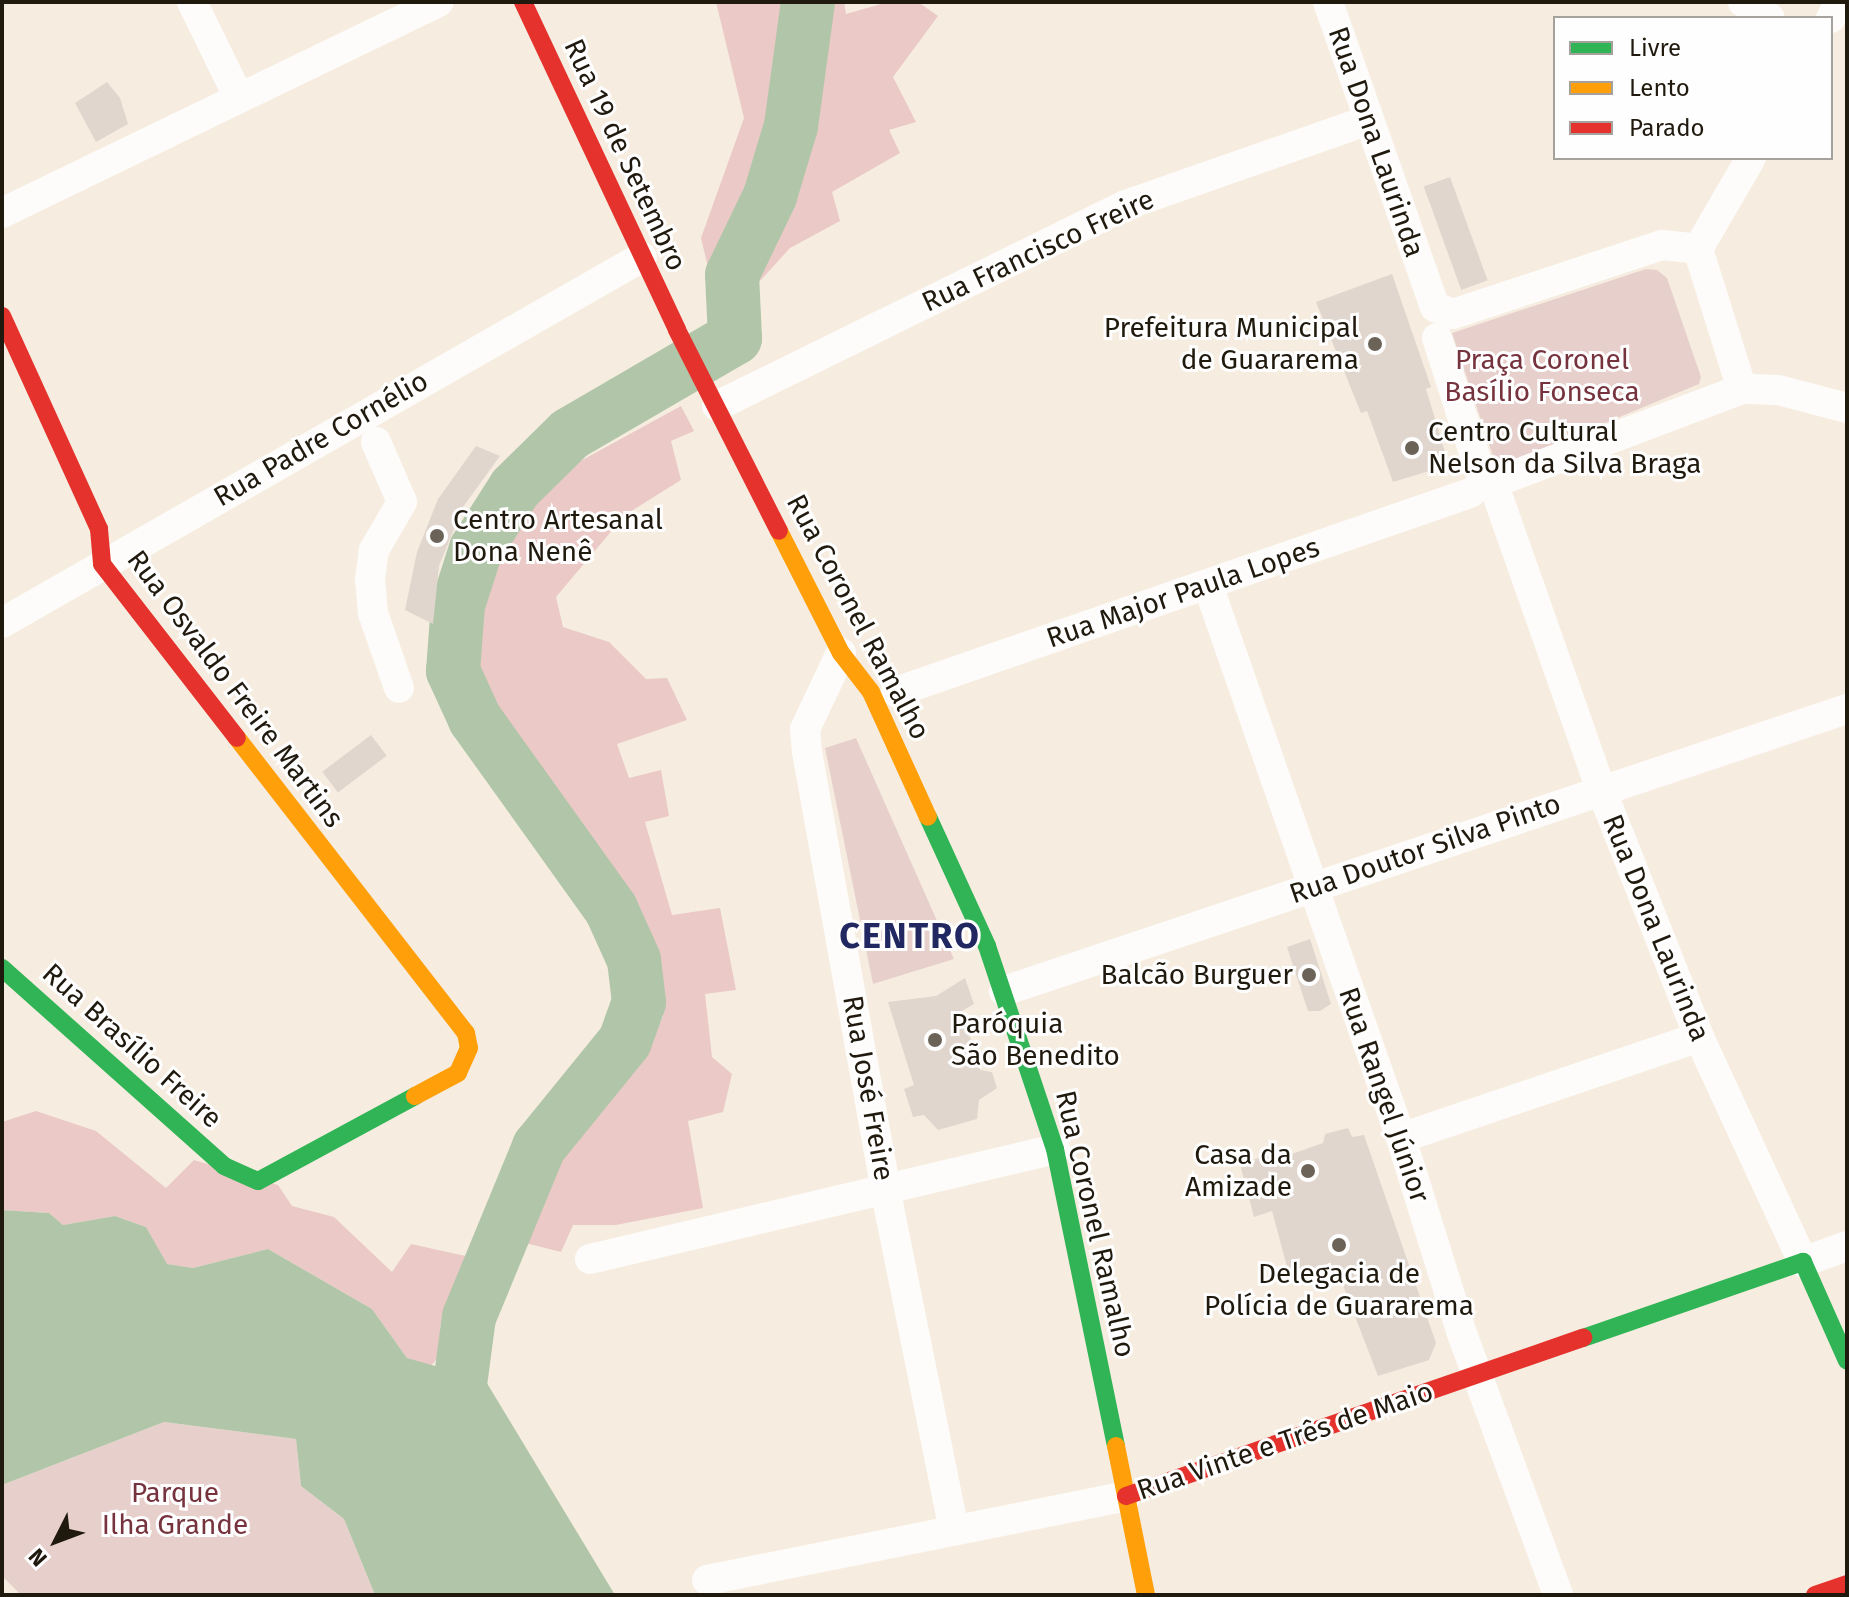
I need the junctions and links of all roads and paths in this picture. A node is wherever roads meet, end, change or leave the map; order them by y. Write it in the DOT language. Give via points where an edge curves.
graph roads {
  1 [pos="192,2"];
  2 [pos="439,2"];
  3 [pos="523,2"];
  4 [pos="1328,2"];
  5 [pos="1743,2"];
  6 [pos="1767,16"];
  7 [pos="239,98"];
  8 [pos="1369,120"];
  9 [pos="1750,160"];
  10 [pos="2,213"];
  11 [pos="1698,249"];
  12 [pos="642,257"];
  13 [pos="2,316"];
  14 [pos="1437,338"];
  15 [pos="1742,389"];
  16 [pos="712,396"];
  17 [pos="1847,408"];
  18 [pos="376,442"];
  19 [pos="1482,484"];
  20 [pos="102,564"];
  21 [pos="1211,594"];
  22 [pos="2,623"];
  23 [pos="841,653"];
  24 [pos="399,688"];
  25 [pos="896,692"];
  26 [pos="1847,709"];
  27 [pos="1601,789"];
  28 [pos="1312,886"];
  29 [pos="2,968"];
  30 [pos="1004,991"];
  31 [pos="1699,1037"];
  32 [pos="1401,1138"];
  33 [pos="1055,1149"];
  34 [pos="224,1166"];
  35 [pos="885,1185"];
  36 [pos="1847,1246"];
  37 [pos="590,1259"];
  38 [pos="1803,1262"];
  39 [pos="1847,1361"];
  40 [pos="1477,1376"];
  41 [pos="1126,1496"];
  42 [pos="954,1529"];
  43 [pos="707,1580"];
  44 [pos="1847,1584"];
  45 [pos="1146,1595"];
  46 [pos="1558,1595"];
  47 [pos="1815,1595"];
  1 -- 7 [label="street"];
  2 -- 7 [label="street"];
  3 -- 12 [label="main road, Rua 19 de Setembro"];
  4 -- 8 [label="street, Rua Dona Laurinda"];
  5 -- 6 [label="street"];
  7 -- 10 [label="street"];
  8 -- 11 [label="street, Rua Dona Laurinda" via="1435,307 1453,314 1662,245"];
  8 -- 16 [label="street, Rua Francisco Freire" via="1126,205"];
  9 -- 11 [label="street"];
  11 -- 15 [label="street"];
  12 -- 16 [label="main road, Rua 19 de Setembro"];
  12 -- 20 [label="street, Rua Padre Cornélio"];
  13 -- 20 [label="main road, Rua Osvaldo Freire Martins" via="99,529"];
  14 -- 19 [label="street, Rua Dona Laurinda"];
  15 -- 17 [label="street" via="1778,390"];
  15 -- 19 [label="street, Rua Major Paula Lopes"];
  16 -- 23 [label="main road, Rua Coronel Ramalho"];
  18 -- 24 [label="street" via="402,502 374,550 370,579 373,613"];
  19 -- 25 [label="street, Rua Major Paula Lopes"];
  19 -- 27 [label="street, Rua Dona Laurinda"];
  20 -- 22 [label="street, Rua Padre Cornélio"];
  20 -- 34 [label="main road, Rua Osvaldo Freire Martins" via="458,1022 469,1048 458,1073 272,1176 258,1181"];
  21 -- 28 [label="street, Rua Rangel Júnior"];
  23 -- 30 [label="main road, Rua Coronel Ramalho" via="871,692"];
  23 -- 35 [label="street, Rua José Freire" via="805,729"];
  26 -- 27 [label="street, Rua Doutor Silva Pinto"];
  27 -- 28 [label="street, Rua Doutor Silva Pinto"];
  27 -- 31 [label="street, Rua Dona Laurinda"];
  28 -- 30 [label="street, Rua Doutor Silva Pinto"];
  28 -- 32 [label="street, Rua Rangel Júnior"];
  29 -- 34 [label="main road, Rua Brasílio Freire"];
  30 -- 33 [label="main road, Rua Coronel Ramalho"];
  31 -- 32 [label="street"];
  31 -- 38 [label="street, Rua Dona Laurinda"];
  32 -- 40 [label="street, Rua Rangel Júnior"];
  33 -- 35 [label="street"];
  33 -- 41 [label="main road, Rua Coronel Ramalho"];
  35 -- 37 [label="street"];
  35 -- 42 [label="street, Rua José Freire"];
  36 -- 38 [label="street, Rua Vinte e Três de Maio"];
  38 -- 39 [label="main road, Rua Dona Laurinda"];
  38 -- 40 [label="main road, Rua Vinte e Três de Maio"];
  40 -- 41 [label="main road, Rua Vinte e Três de Maio"];
  40 -- 46 [label="street, Rua Rangel Júnior"];
  41 -- 42 [label="street, Rua Vinte e Três de Maio"];
  41 -- 45 [label="main road, Rua Coronel Ramalho"];
  42 -- 43 [label="street, Rua Vinte e Três de Maio"];
  44 -- 47 [label="main road"];
}
